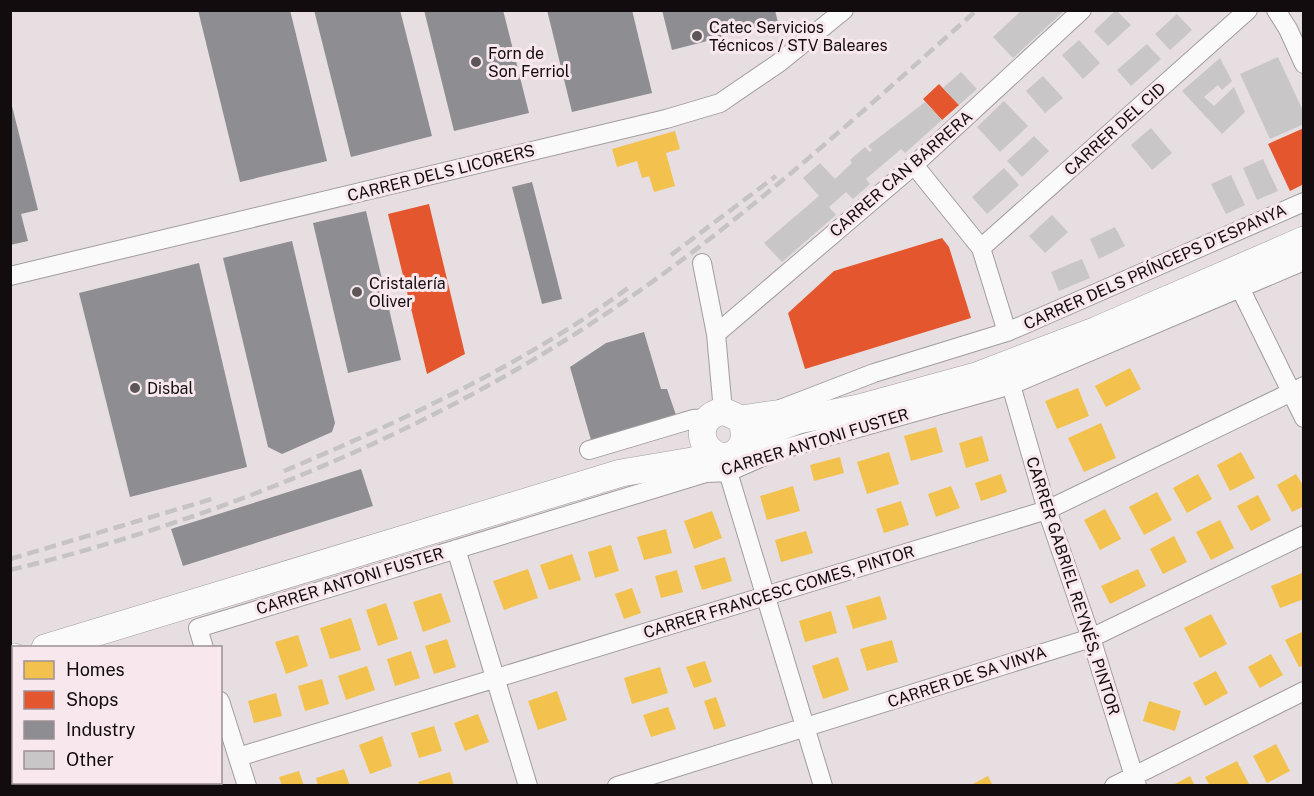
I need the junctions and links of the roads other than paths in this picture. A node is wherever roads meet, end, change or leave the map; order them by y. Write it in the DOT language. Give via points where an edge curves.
graph roads {
  1 [pos="844,10"];
  2 [pos="1082,10"];
  3 [pos="1248,10"];
  4 [pos="1276,10"];
  5 [pos="1304,64"];
  6 [pos="914,165"];
  7 [pos="1304,202"];
  8 [pos="1304,240"];
  9 [pos="981,248"];
  10 [pos="1304,261"];
  11 [pos="702,263"];
  12 [pos="10,276"];
  13 [pos="1241,290"];
  14 [pos="1007,332"];
  15 [pos="716,334"];
  16 [pos="1011,385"];
  17 [pos="1297,389"];
  18 [pos="1304,418"];
  19 [pos="729,422"];
  20 [pos="589,450"];
  21 [pos="721,463"];
  22 [pos="621,473"];
  23 [pos="1047,510"];
  24 [pos="1304,535"];
  25 [pos="456,549"];
  26 [pos="764,596"];
  27 [pos="1091,638"];
  28 [pos="52,646"];
  29 [pos="203,646"];
  30 [pos="494,678"];
  31 [pos="1304,691"];
  32 [pos="222,707"];
  33 [pos="805,729"];
  34 [pos="238,757"];
  35 [pos="1135,781"];
  36 [pos="247,786"];
  37 [pos="528,786"];
  38 [pos="617,786"];
  39 [pos="823,786"];
  40 [pos="1114,786"];
  1 -- 12 [label="street, CARRER DELS LICORERS" via="780,62 720,103"];
  2 -- 6 [label="street, CARRER CAN BARRERA"];
  3 -- 9 [label="street, CARRER DEL CID"];
  4 -- 5 [label="street"];
  6 -- 9 [label="street"];
  6 -- 15 [label="street, CARRER CAN BARRERA"];
  7 -- 14 [label="street, CARRER DELS PRÍNCEPS D'ESPANYA"];
  8 -- 19 [label="main road" via="1064,343 976,376 859,408 795,411"];
  9 -- 14 [label="street"];
  10 -- 13 [label="street, CARRER ANTONI FUSTER"];
  11 -- 15 [label="street"];
  13 -- 16 [label="street, CARRER ANTONI FUSTER"];
  13 -- 17 [label="street"];
  14 -- 19 [label="street, CARRER DELS PRÍNCEPS D'ESPANYA"];
  15 -- 19 [label="street"];
  16 -- 21 [label="street, CARRER ANTONI FUSTER"];
  16 -- 23 [label="street, CARRER GABRIEL REYNÉS, PINTOR"];
  17 -- 18 [label="street"];
  17 -- 23 [label="street, CARRER FRANCESC COMES, PINTOR"];
  19 -- 20 [label="street, CARRER DELS PRÍNCEPS D'ESPANYA" via="693,418"];
  19 -- 21 [label="main road" via="740,449"];
  19 -- 22 [label="main road"];
  21 -- 22 [label="main road" via="692,461"];
  21 -- 25 [label="street, CARRER ANTONI FUSTER" via="706,472"];
  21 -- 26 [label="street"];
  22 -- 28 [label="main road"];
  23 -- 26 [label="street, CARRER FRANCESC COMES, PINTOR"];
  23 -- 27 [label="street, CARRER GABRIEL REYNÉS, PINTOR"];
  24 -- 27 [label="street, CARRER DE SA VINYA"];
  25 -- 29 [label="street, CARRER ANTONI FUSTER" via="198,628"];
  25 -- 30 [label="street"];
  26 -- 30 [label="street, CARRER FRANCESC COMES, PINTOR"];
  26 -- 33 [label="street"];
  27 -- 33 [label="street, CARRER DE SA VINYA"];
  27 -- 35 [label="street, CARRER GABRIEL REYNÉS, PINTOR"];
  30 -- 34 [label="street, CARRER FRANCESC COMES, PINTOR"];
  30 -- 37 [label="street"];
  31 -- 35 [label="street"];
  32 -- 34 [label="street"];
  33 -- 38 [label="street, CARRER DE SA VINYA"];
  33 -- 39 [label="street"];
  34 -- 36 [label="street"];
  35 -- 40 [label="street"];
}
